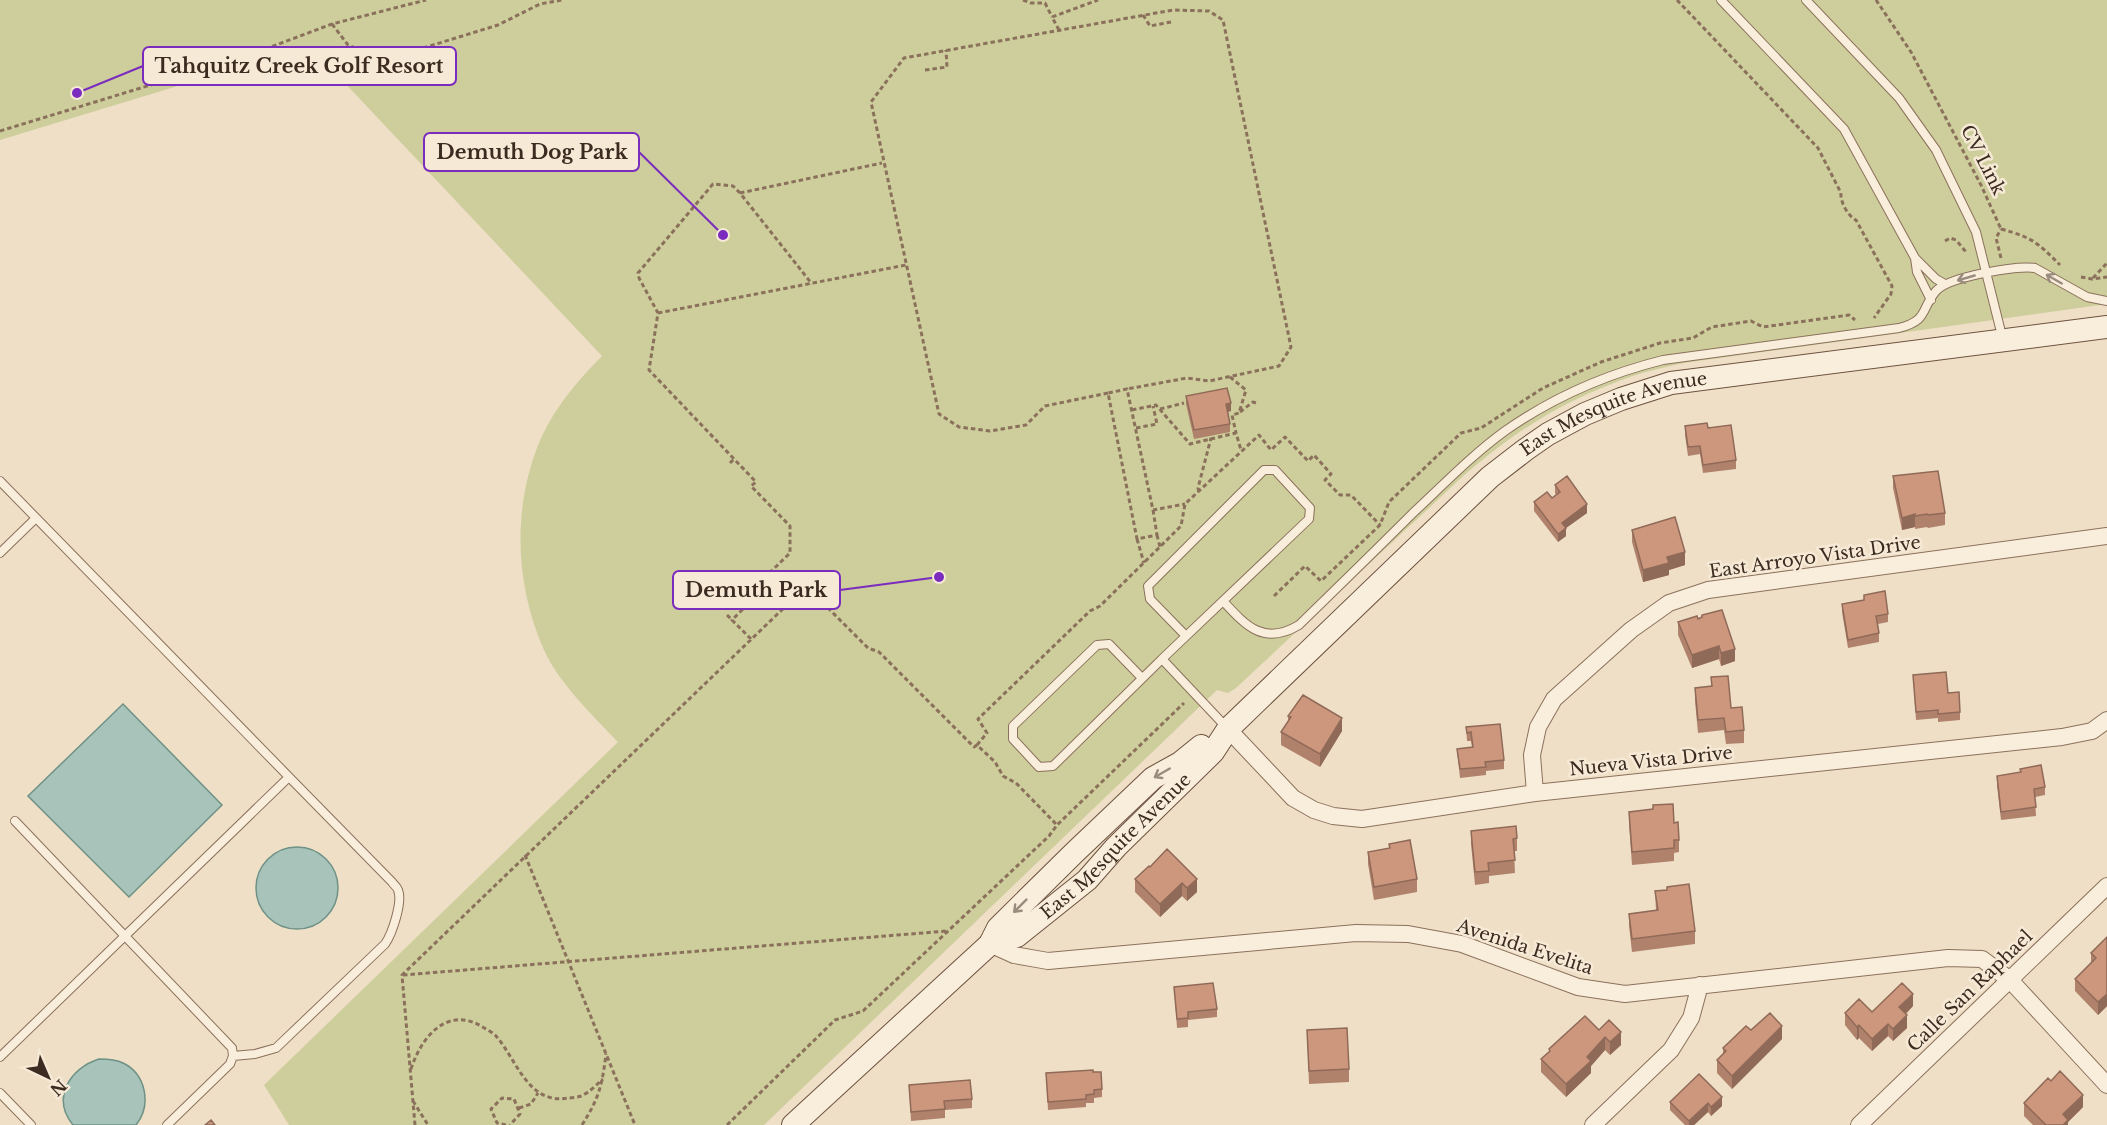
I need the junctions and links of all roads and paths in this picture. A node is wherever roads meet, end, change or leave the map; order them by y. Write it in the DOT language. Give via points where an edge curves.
graph roads {
  1 [pos="426,0"];
  2 [pos="562,0"];
  3 [pos="1023,0"];
  4 [pos="1098,0"];
  5 [pos="1677,0"];
  6 [pos="1806,0"];
  7 [pos="1876,0"];
  8 [pos="1727,2"];
  9 [pos="1143,15"];
  10 [pos="1052,17"];
  11 [pos="1171,22"];
  12 [pos="332,24"];
  13 [pos="1059,30"];
  14 [pos="946,50"];
  15 [pos="925,70"];
  16 [pos="0,131"];
  17 [pos="883,163"];
  18 [pos="740,193"];
  19 [pos="2001,230"];
  20 [pos="1945,241"];
  21 [pos="1915,258"];
  22 [pos="1969,259"];
  23 [pos="2000,261"];
  24 [pos="2107,263"];
  25 [pos="906,265"];
  26 [pos="2061,267"];
  27 [pos="1987,272"];
  28 [pos="2080,277"];
  29 [pos="2107,277"];
  30 [pos="2092,279"];
  31 [pos="812,284"];
  32 [pos="1945,284"];
  33 [pos="1931,300"];
  34 [pos="2107,301"];
  35 [pos="658,313"];
  36 [pos="1865,319"];
  37 [pos="1856,320"];
  38 [pos="2107,327"];
  39 [pos="2003,340"];
  40 [pos="1229,377"];
  41 [pos="1127,389"];
  42 [pos="1108,393"];
  43 [pos="1253,396"];
  44 [pos="1184,403"];
  45 [pos="1153,405"];
  46 [pos="1160,409"];
  47 [pos="1132,410"];
  48 [pos="1239,413"];
  49 [pos="1136,428"];
  50 [pos="1236,433"];
  51 [pos="1211,438"];
  52 [pos="1241,451"];
  53 [pos="734,459"];
  54 [pos="730,463"];
  55 [pos="0,481"];
  56 [pos="1199,492"];
  57 [pos="1185,504"];
  58 [pos="1153,510"];
  59 [pos="36,518"];
  60 [pos="1157,535"];
  61 [pos="2107,536"];
  62 [pos="1137,539"];
  63 [pos="1160,547"];
  64 [pos="0,553"];
  65 [pos="1144,563"];
  66 [pos="1274,596"];
  67 [pos="1223,601"];
  68 [pos="728,615"];
  69 [pos="732,620"];
  70 [pos="1186,636"];
  71 [pos="751,639"];
  72 [pos="1162,659"];
  73 [pos="1142,678"];
  74 [pos="1179,696"];
  75 [pos="2107,720"];
  76 [pos="1228,729"];
  77 [pos="289,777"];
  78 [pos="1535,793"];
  79 [pos="15,821"];
  80 [pos="1057,825"];
  81 [pos="525,855"];
  82 [pos="2107,886"];
  83 [pos="949,930"];
  84 [pos="125,936"];
  85 [pos="990,944"];
  86 [pos="569,961"];
  87 [pos="402,975"];
  88 [pos="2010,980"];
  89 [pos="1700,985"];
  90 [pos="606,1051"];
  91 [pos="233,1056"];
  92 [pos="0,1057"];
  93 [pos="410,1071"];
  94 [pos="603,1079"];
  95 [pos="2107,1085"];
  96 [pos="0,1093"];
  97 [pos="538,1093"];
  98 [pos="412,1100"];
  99 [pos="518,1108"];
  100 [pos="31,1125"];
  101 [pos="167,1125"];
  102 [pos="415,1125"];
  103 [pos="428,1125"];
  104 [pos="506,1125"];
  105 [pos="510,1125"];
  106 [pos="582,1125"];
  107 [pos="635,1125"];
  108 [pos="727,1125"];
  109 [pos="793,1125"];
  110 [pos="1593,1125"];
  111 [pos="1859,1125"];
  1 -- 12 [label="path"];
  2 -- 12 [label="path" via="540,4 498,25 394,57 372,55 348,45"];
  3 -- 10 [label="path" via="1045,3"];
  4 -- 10 [label="path"];
  5 -- 36 [label="path" via="1818,148 1841,199 1892,286 1891,294 1874,318"];
  6 -- 27 [label="lane" via="1899,98 1936,150 1976,232"];
  7 -- 19 [label="path, CV Link" via="1911,52"];
  8 -- 21 [label="lane" via="1844,129"];
  9 -- 11 [label="path" via="1150,26"];
  9 -- 13 [label="path"];
  9 -- 40 [label="path" via="1173,10 1209,11 1223,20 1291,347 1279,366"];
  10 -- 13 [label="path"];
  12 -- 16 [label="path" via="252,54"];
  13 -- 14 [label="path"];
  14 -- 15 [label="path" via="947,67"];
  14 -- 17 [label="path" via="904,58 871,102"];
  17 -- 18 [label="path"];
  17 -- 25 [label="path"];
  18 -- 31 [label="path"];
  18 -- 35 [label="path" via="733,186 713,184 638,273"];
  19 -- 23 [label="path" via="1996,238"];
  19 -- 26 [label="path" via="2028,237"];
  20 -- 22 [label="path" via="1956,240"];
  21 -- 32 [label="lane"];
  21 -- 33 [label="lane" via="1917,272"];
  24 -- 30 [label="path"];
  25 -- 31 [label="path"];
  25 -- 42 [label="path" via="939,414 959,427 990,431 1026,425 1045,406"];
  27 -- 32 [label="lane, one-way"];
  34 -- 27 [label="lane, one-way" via="2087,297 2035,268"];
  27 -- 39 [label="lane"];
  28 -- 30 [label="path"];
  29 -- 30 [label="path"];
  31 -- 35 [label="path"];
  32 -- 33 [label="lane"];
  33 -- 67 [label="lane" via="1920,319 1899,328 1663,360 1600,380 1534,412 1483,448 1299,625 1270,634 1251,629"];
  35 -- 53 [label="path" via="650,370"];
  37 -- 66 [label="path" via="1849,315 1763,327 1752,321 1712,327 1693,338 1627,352 1571,374 1520,401 1481,428 1461,433 1389,502 1380,525 1321,582 1305,566"];
  38 -- 39 [label="street, East Mesquite Avenue"];
  39 -- 76 [label="street, East Mesquite Avenue" via="1671,384 1585,414 1490,477"];
  40 -- 41 [label="path" via="1209,381 1187,378"];
  40 -- 48 [label="path" via="1246,390"];
  41 -- 42 [label="path"];
  41 -- 47 [label="path"];
  42 -- 62 [label="path"];
  43 -- 48 [label="path" via="1254,403"];
  44 -- 46 [label="path"];
  45 -- 46 [label="path"];
  45 -- 47 [label="path"];
  45 -- 49 [label="path" via="1157,424"];
  46 -- 51 [label="path" via="1190,444"];
  47 -- 49 [label="path"];
  48 -- 50 [label="path" via="1232,415"];
  49 -- 58 [label="path"];
  50 -- 51 [label="path"];
  50 -- 52 [label="path"];
  51 -- 56 [label="path"];
  53 -- 54 [label="path"];
  53 -- 69 [label="path" via="756,482 751,486 790,526 790,554 751,591 752,600"];
  55 -- 59 [label="lane"];
  57 -- 58 [label="path"];
  58 -- 60 [label="path"];
  59 -- 64 [label="lane"];
  59 -- 77 [label="lane"];
  60 -- 62 [label="path"];
  60 -- 63 [label="path"];
  61 -- 78 [label="street, East Arroyo Vista Drive" via="1708,590 1669,603 1631,630 1554,699 1538,727 1532,755"];
  62 -- 65 [label="path"];
  67 -- 70 [label="lane"];
  67 -- 70 [label="lane" via="1309,519 1310,508 1275,470 1264,470 1148,586 1150,599"];
  68 -- 69 [label="path"];
  69 -- 71 [label="path"];
  70 -- 72 [label="lane"];
  71 -- 80 [label="path" via="789,603 824,604 868,648 879,651"];
  71 -- 81 [label="path"];
  72 -- 73 [label="lane"];
  72 -- 76 [label="lane"];
  73 -- 73 [label="lane" via="1053,766 1039,767 1013,739 1013,726 1097,645 1109,644"];
  74 -- 80 [label="path" via="1185,702"];
  75 -- 78 [label="street, Nueva Vista Drive" via="2092,731 2062,737"];
  76 -- 78 [label="street, Nueva Vista Drive" via="1293,798 1333,816 1362,819"];
  76 -- 85 [label="street, East Mesquite Avenue" via="1153,778 998,927"];
  77 -- 84 [label="lane"];
  77 -- 91 [label="lane" via="392,882 399,891 399,902 385,944 276,1048"];
  79 -- 84 [label="lane"];
  80 -- 83 [label="path"];
  81 -- 86 [label="path"];
  81 -- 87 [label="path"];
  82 -- 88 [label="street, Calle San Raphael"];
  83 -- 86 [label="path"];
  83 -- 108 [label="path" via="863,1011 835,1020"];
  84 -- 91 [label="lane" via="232,1048"];
  84 -- 92 [label="lane"];
  85 -- 89 [label="street, Avenida Evelita" via="1014,955 1048,961 1356,933 1408,934 1462,944 1578,987 1625,994"];
  85 -- 109 [label="street, East Mesquite Avenue"];
  86 -- 87 [label="path"];
  86 -- 90 [label="path"];
  87 -- 93 [label="path"];
  88 -- 89 [label="street, Avenida Evelita" via="1982,959 1948,958"];
  88 -- 95 [label="street, Avenida Evelita"];
  88 -- 111 [label="street, Calle San Raphael"];
  89 -- 110 [label="street" via="1691,1018 1671,1050"];
  90 -- 94 [label="path"];
  90 -- 107 [label="path"];
  91 -- 101 [label="lane" via="230,1064"];
  93 -- 97 [label="path" via="417,1049 434,1029 455,1019 473,1021 495,1034"];
  93 -- 98 [label="path"];
  94 -- 97 [label="path" via="581,1096 559,1100"];
  94 -- 106 [label="path" via="596,1104"];
  96 -- 100 [label="lane"];
  97 -- 99 [label="path" via="531,1104"];
  98 -- 102 [label="path"];
  98 -- 103 [label="path"];
  99 -- 104 [label="path" via="514,1100 502,1098 491,1109 497,1123"];
  99 -- 105 [label="path" via="520,1114"];
}
